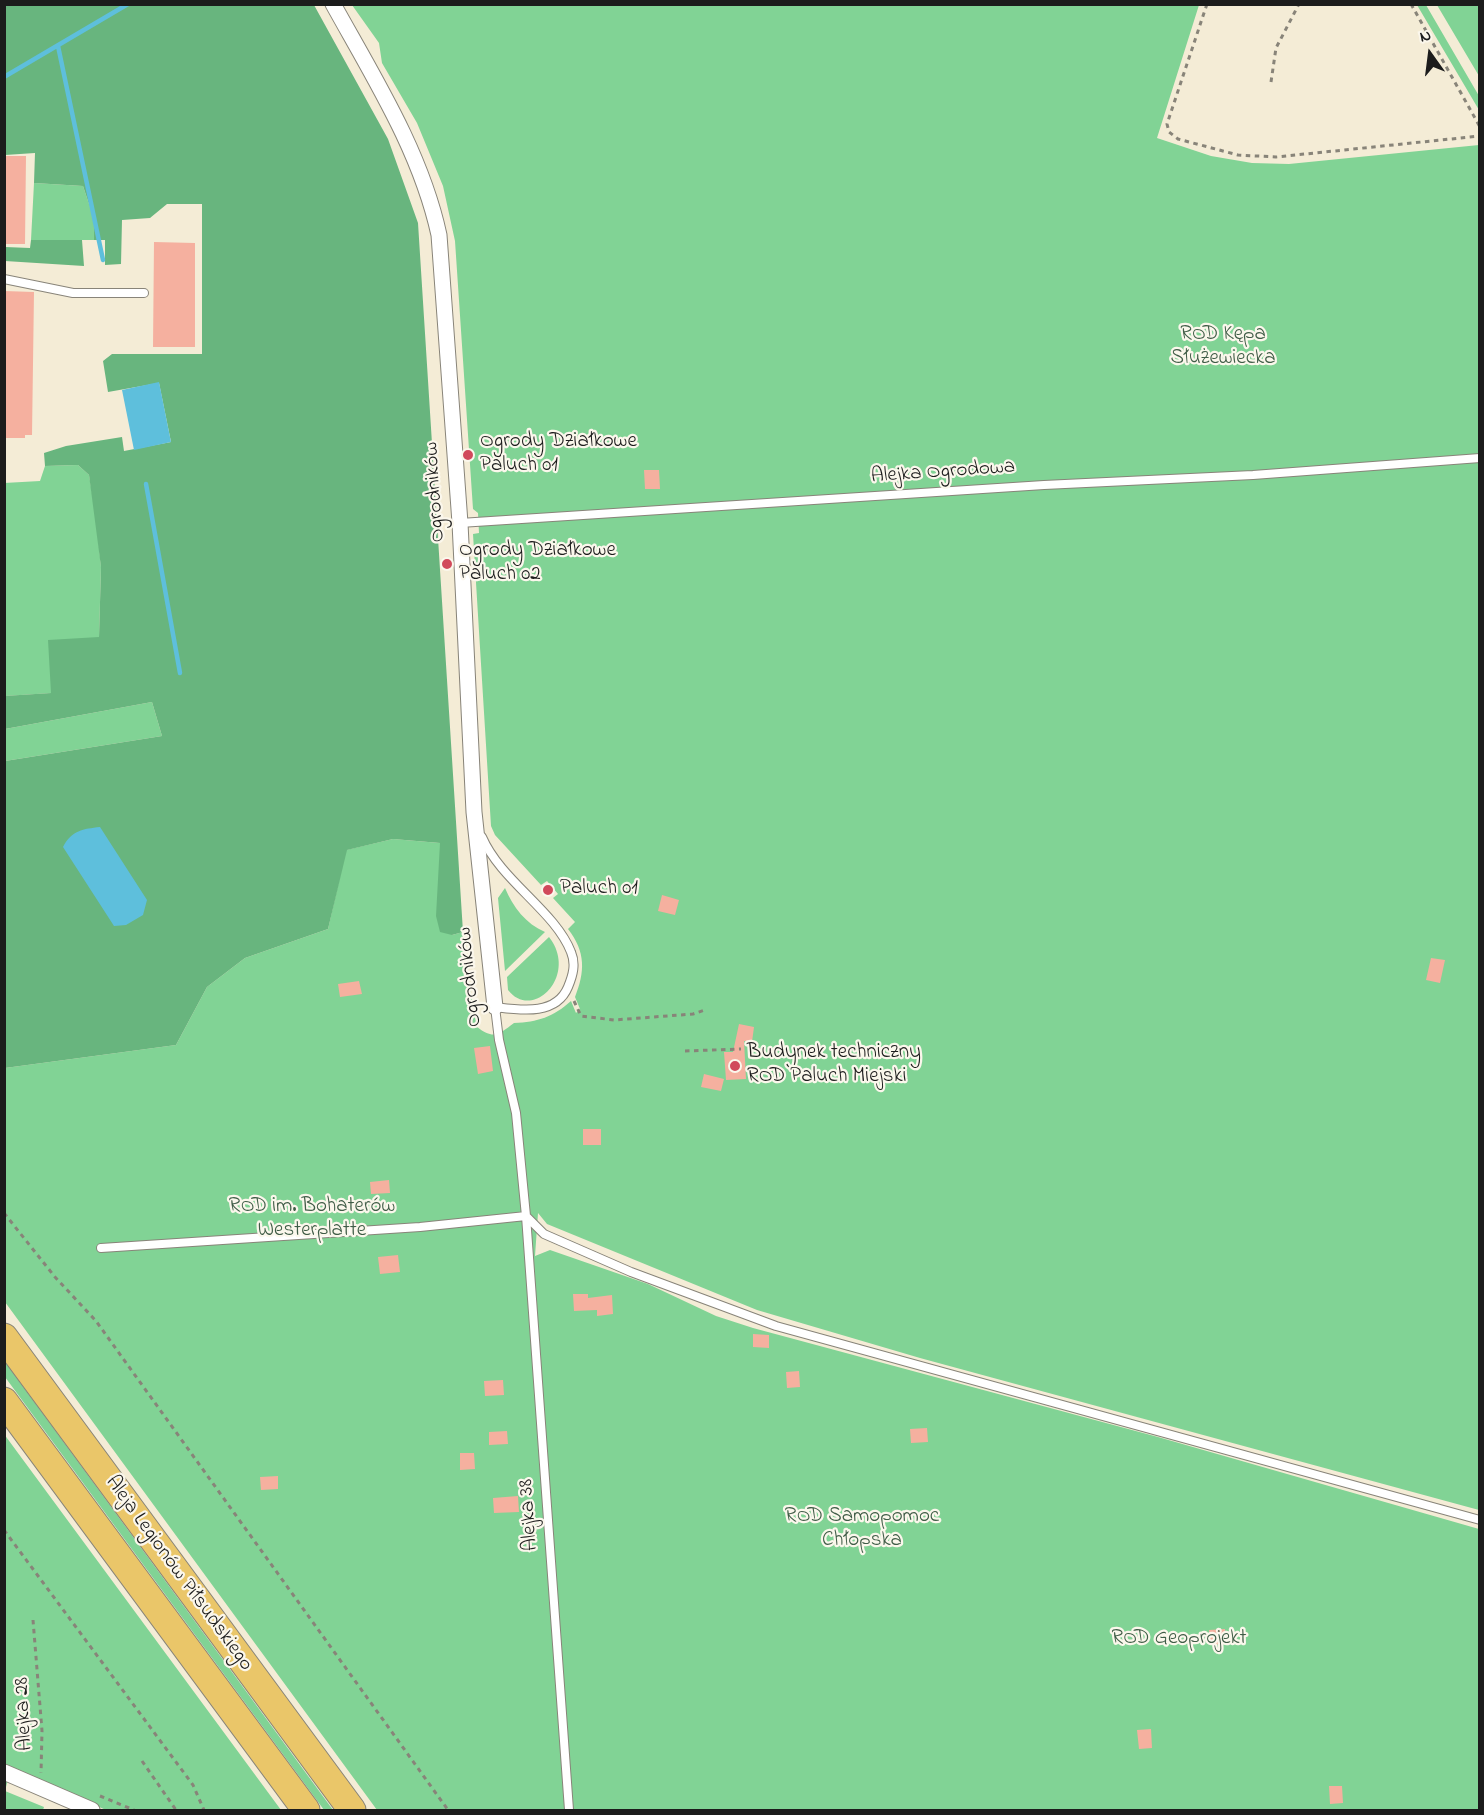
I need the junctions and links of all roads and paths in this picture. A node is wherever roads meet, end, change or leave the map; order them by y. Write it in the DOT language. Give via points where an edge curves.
graph roads {
  1 [pos="333,4"];
  2 [pos="1207,4"];
  3 [pos="1299,4"];
  4 [pos="1411,4"];
  5 [pos="1271,82"];
  6 [pos="1479,127"];
  7 [pos="1479,136"];
  8 [pos="4,279"];
  9 [pos="144,293"];
  10 [pos="1479,458"];
  11 [pos="460,523"];
  12 [pos="474,812"];
  13 [pos="495,1007"];
  14 [pos="705,1010"];
  15 [pos="578,1011"];
  16 [pos="741,1049"];
  17 [pos="685,1051"];
  18 [pos="4,1213"];
  19 [pos="526,1216"];
  20 [pos="101,1248"];
  21 [pos="4,1337"];
  22 [pos="4,1401"];
  23 [pos="1479,1520"];
  24 [pos="4,1530"];
  25 [pos="33,1620"];
  26 [pos="142,1761"];
  27 [pos="42,1770"];
  28 [pos="4,1772"];
  29 [pos="92,1810"];
  30 [pos="176,1810"];
  31 [pos="204,1810"];
  32 [pos="306,1810"];
  33 [pos="352,1810"];
  34 [pos="448,1810"];
  35 [pos="569,1810"];
  1 -- 11 [label="street, Ogrodników" via="401,129 433,209 441,258"];
  2 -- 7 [label="path" via="1167,124 1169,132 1178,139 1238,155 1276,157"];
  3 -- 5 [label="path" via="1276,48"];
  4 -- 6 [label="path"];
  8 -- 9 [label="lane" via="73,292"];
  10 -- 11 [label="lane, Alejka Ogrodowa"];
  11 -- 12 [label="street, Ogrodników"];
  12 -- 13 [label="street, Ogrodników"];
  12 -- 13 [label="lane" via="493,859 561,935 572,953 574,972 566,991 548,1007 529,1011"];
  13 -- 19 [label="lane, Ogrodników" via="516,1113"];
  14 -- 15 [label="path" via="614,1020 581,1016"];
  16 -- 17 [label="path"];
  18 -- 34 [label="path" via="96,1321"];
  19 -- 20 [label="lane"];
  19 -- 23 [label="lane" via="555,1239 776,1326"];
  19 -- 35 [label="lane, Alejka 38"];
  21 -- 33 [label="highway, Aleja Legionów Piłsudskiego"];
  22 -- 32 [label="highway, Aleja Legionów Piłsudskiego"];
  24 -- 31 [label="path" via="193,1785"];
  25 -- 27 [label="path, Alejka 28"];
  26 -- 30 [label="path"];
  28 -- 29 [label="street"];
}
